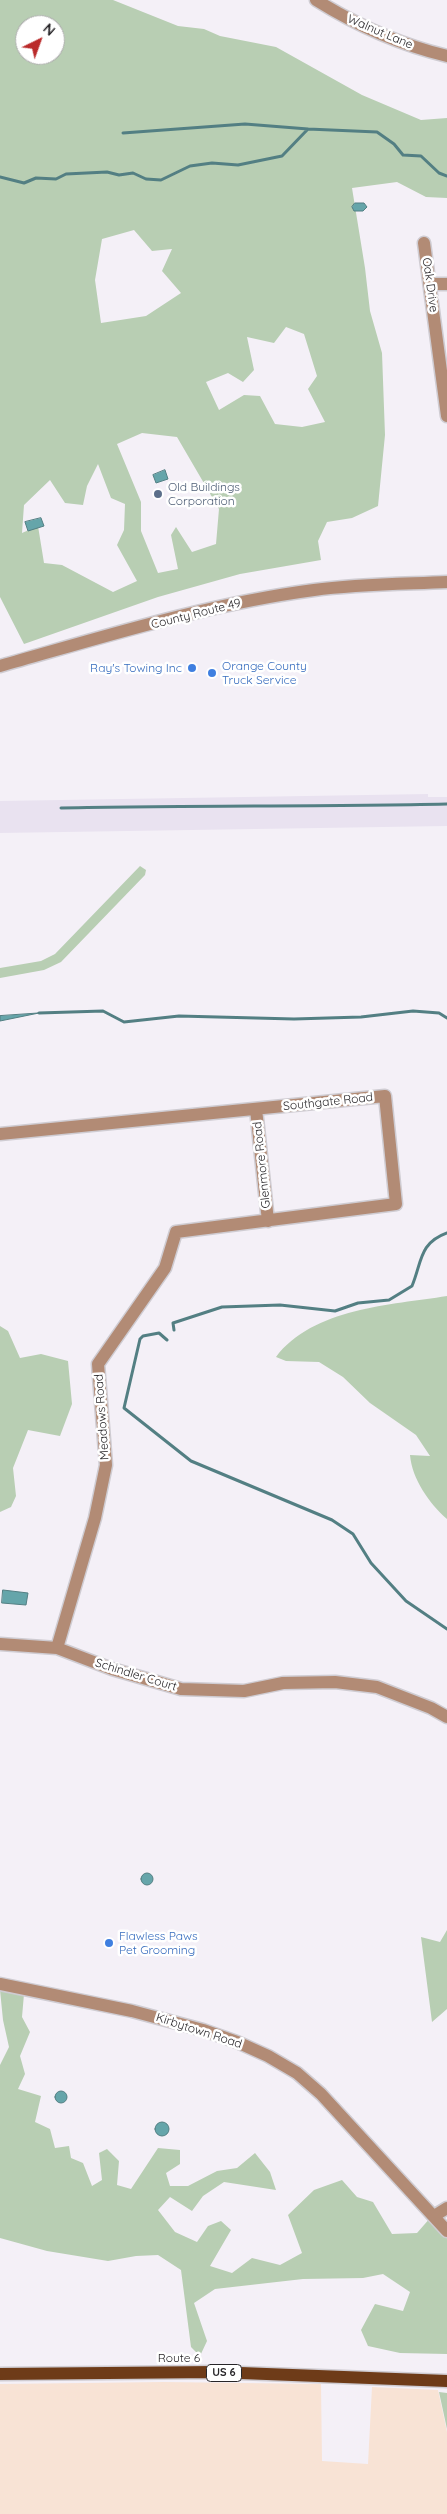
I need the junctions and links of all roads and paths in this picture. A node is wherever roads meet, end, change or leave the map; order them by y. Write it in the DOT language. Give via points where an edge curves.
graph roads {
  1 [pos="316,0"];
  2 [pos="447,56"];
  3 [pos="424,243"];
  4 [pos="431,284"];
  5 [pos="447,284"];
  6 [pos="447,416"];
  7 [pos="447,582"];
  8 [pos="0,666"];
  9 [pos="256,1109"];
  10 [pos="0,1134"];
  11 [pos="268,1221"];
  12 [pos="176,1232"];
  13 [pos="0,1644"];
  14 [pos="57,1648"];
  15 [pos="447,1717"];
  16 [pos="0,1984"];
  17 [pos="447,2208"];
  18 [pos="434,2216"];
  19 [pos="447,2230"];
  20 [pos="0,2374"];
  21 [pos="447,2381"];
  1 -- 2 [label="street, Walnut Lane" via="376,32"];
  3 -- 4 [label="street, Oak Drive"];
  4 -- 5 [label="street"];
  4 -- 6 [label="street, Oak Drive"];
  7 -- 8 [label="street, County Route 49" via="315,590 228,605"];
  9 -- 10 [label="street, Southgate Road"];
  9 -- 11 [label="street, Glenmore Road"];
  9 -- 11 [label="street, Southgate Road" via="385,1096 396,1204"];
  11 -- 12 [label="street, Southgate Road"];
  12 -- 14 [label="street, Meadows Road" via="165,1268 98,1364 106,1465"];
  13 -- 14 [label="street, Schindler Court"];
  14 -- 15 [label="street, Schindler Court" via="112,1669 181,1689 244,1691 284,1684 335,1682 376,1687"];
  16 -- 18 [label="street, Kirbytown Road" via="132,2011 220,2036 268,2056 321,2094"];
  17 -- 18 [label="street"];
  18 -- 19 [label="street, Kirbytown Road"];
  20 -- 21 [label="main road, Route 6 / US 6" via="225,2373"];
}
